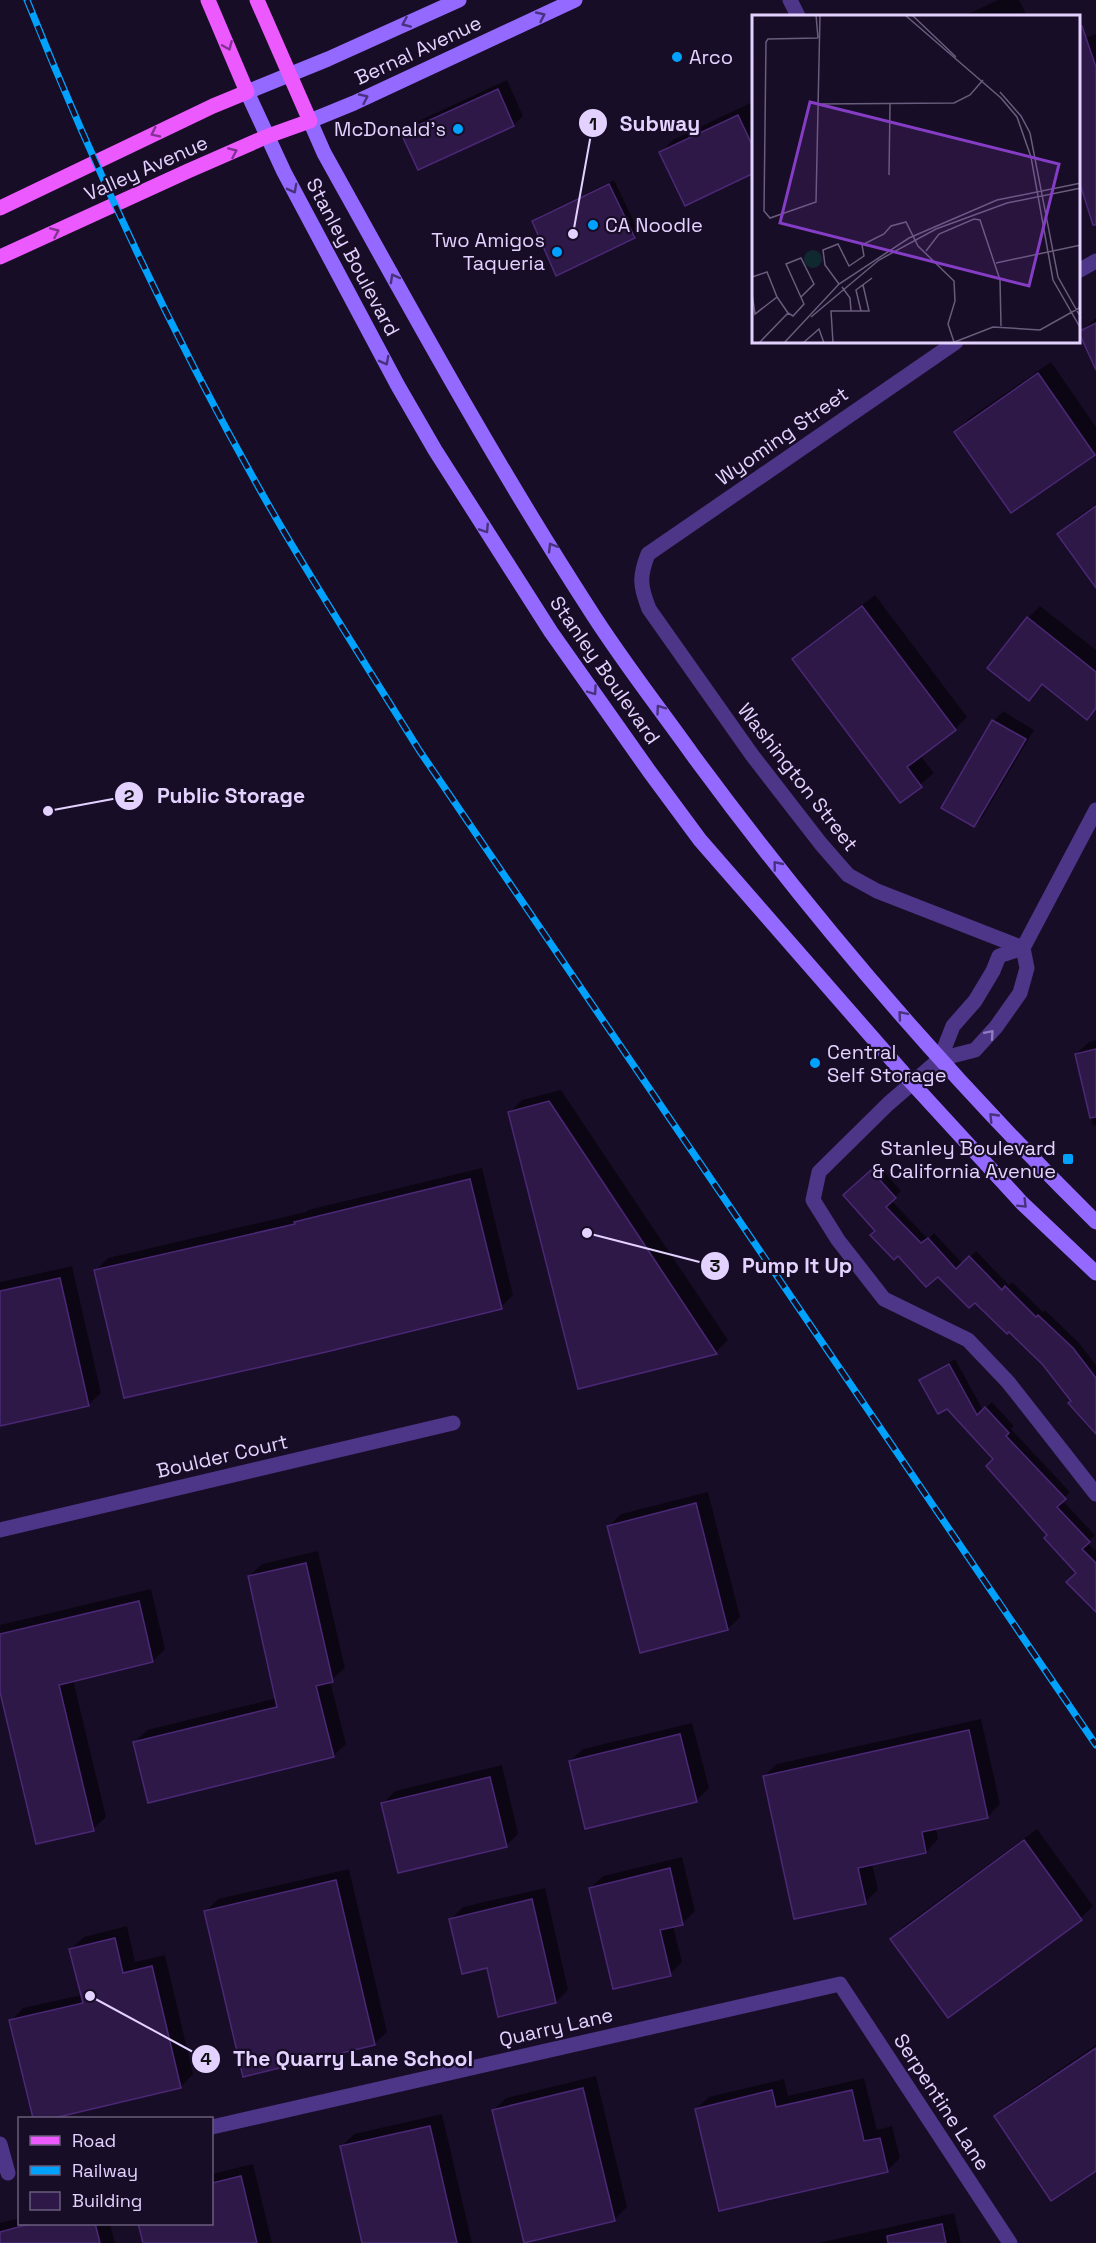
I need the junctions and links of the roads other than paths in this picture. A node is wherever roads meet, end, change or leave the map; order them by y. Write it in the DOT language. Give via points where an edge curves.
graph roads {
  1 [pos="208,0"];
  2 [pos="257,0"];
  3 [pos="459,0"];
  4 [pos="575,0"];
  5 [pos="790,0"];
  6 [pos="798,15"];
  7 [pos="290,75"];
  8 [pos="247,92"];
  9 [pos="310,121"];
  10 [pos="268,136"];
  11 [pos="0,208"];
  12 [pos="0,257"];
  13 [pos="1096,261"];
  14 [pos="1081,269"];
  15 [pos="953,344"];
  16 [pos="640,573"];
  17 [pos="1096,810"];
  18 [pos="1023,948"];
  19 [pos="940,1059"];
  20 [pos="912,1083"];
  21 [pos="1096,1221"];
  22 [pos="1096,1273"];
  23 [pos="453,1423"];
  24 [pos="1096,1494"];
  25 [pos="0,1530"];
  26 [pos="840,1984"];
  27 [pos="213,2127"];
  28 [pos="0,2144"];
  29 [pos="9,2173"];
  30 [pos="1010,2243"];
  1 -- 8 [label="main road, Stanley Boulevard, one-way"];
  2 -- 7 [label="main road, Stanley Boulevard"];
  3 -- 7 [label="main road, Bernal Avenue, one-way"];
  9 -- 4 [label="main road, Bernal Avenue, one-way"];
  5 -- 6 [label="street"];
  7 -- 8 [label="main road, Valley Avenue"];
  7 -- 9 [label="main road, Stanley Boulevard"];
  8 -- 10 [label="main road, Stanley Boulevard"];
  8 -- 11 [label="main road, Valley Avenue, one-way"];
  9 -- 10 [label="main road, Valley Avenue"];
  19 -- 9 [label="main road, Stanley Boulevard, one-way" via="747,828 588,608 442,366"];
  12 -- 10 [label="main road, Valley Avenue, one-way"];
  10 -- 20 [label="main road, Stanley Boulevard, one-way" via="398,386 551,632 700,840"];
  13 -- 14 [label="street"];
  15 -- 16 [label="street, Wyoming Street" via="648,554"];
  16 -- 18 [label="street, Washington Street" via="649,609 752,755 848,875 877,891"];
  17 -- 18 [label="street"];
  18 -- 19 [label="street" via="999,956 975,1001 953,1026"];
  19 -- 18 [label="street, one-way" via="975,1050 996,1027 1020,993 1027,968"];
  19 -- 20 [label="street"];
  21 -- 19 [label="main road, Stanley Boulevard, one-way"];
  20 -- 22 [label="main road, Stanley Boulevard, one-way" via="1022,1203"];
  20 -- 24 [label="street" via="819,1172 813,1200 884,1299 968,1340 1008,1382"];
  23 -- 25 [label="street, Boulder Court"];
  26 -- 27 [label="street, Quarry Lane"];
  26 -- 30 [label="street, Serpentine Lane"];
  28 -- 29 [label="street"];
}
